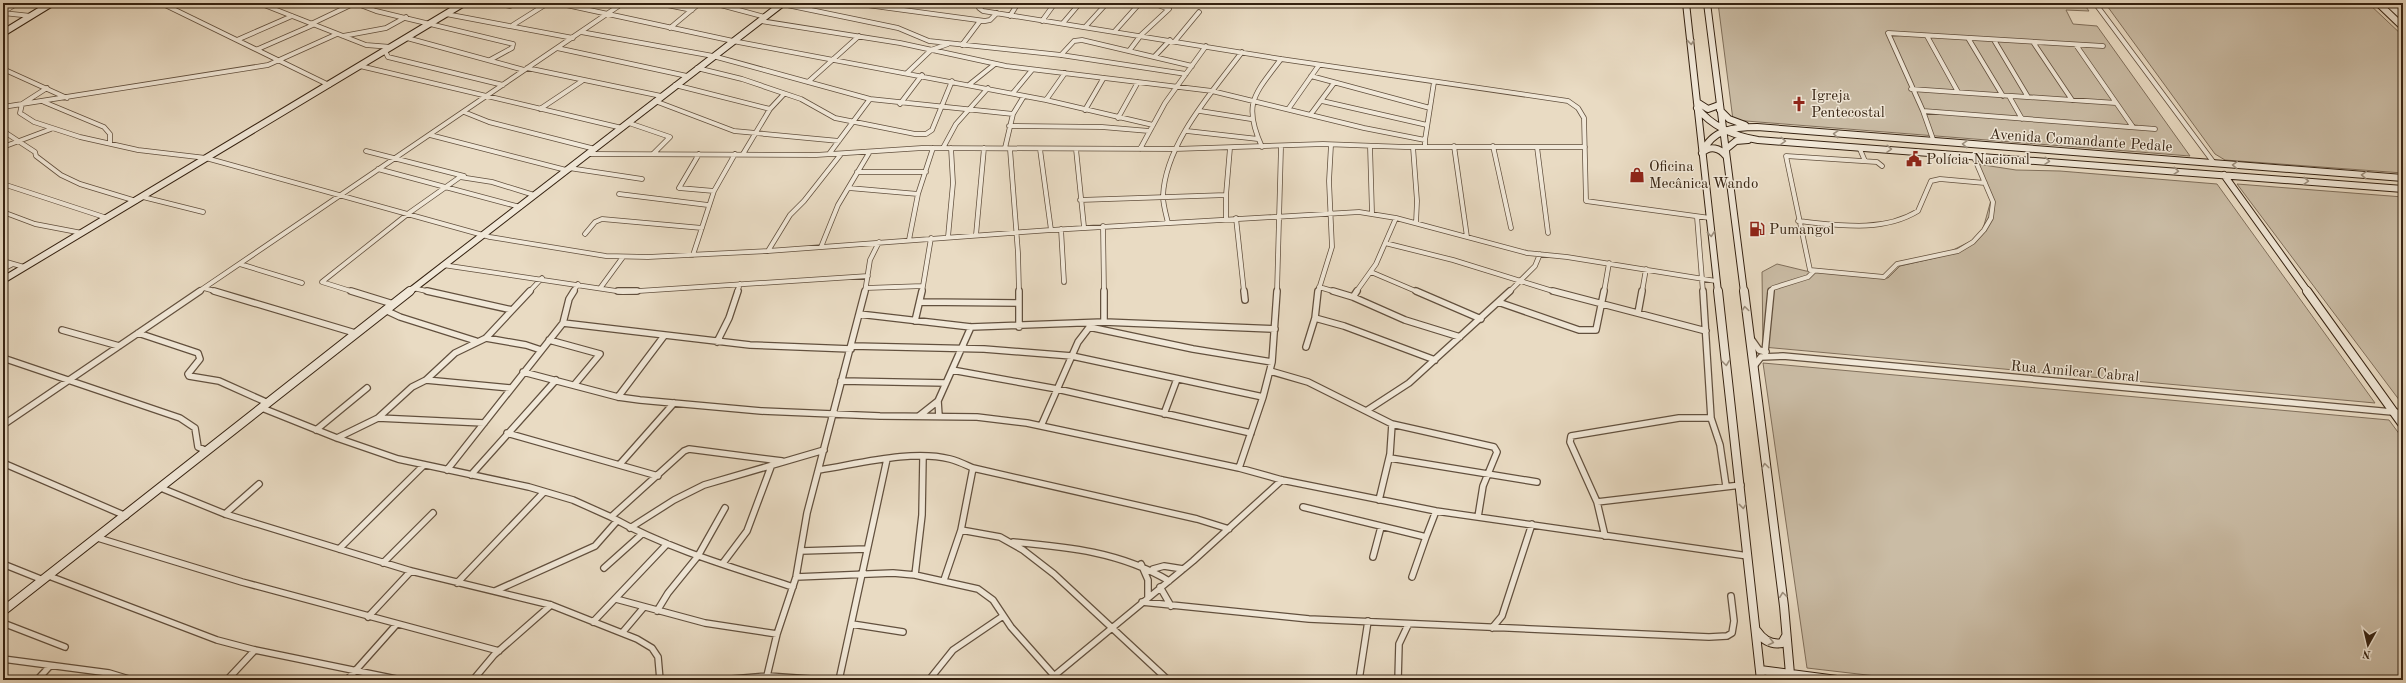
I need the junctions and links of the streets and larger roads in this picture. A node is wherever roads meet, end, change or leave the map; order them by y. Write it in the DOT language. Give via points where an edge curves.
graph roads {
  1 [pos="18,3"];
  2 [pos="52,3"];
  3 [pos="161,3"];
  4 [pos="259,3"];
  5 [pos="355,3"];
  6 [pos="464,3"];
  7 [pos="496,3"];
  8 [pos="548,3"];
  9 [pos="557,3"];
  10 [pos="623,3"];
  11 [pos="657,3"];
  12 [pos="700,3"];
  13 [pos="713,3"];
  14 [pos="852,3"];
  15 [pos="981,3"];
  16 [pos="1018,3"];
  17 [pos="1055,3"];
  18 [pos="1080,3"];
  19 [pos="1106,3"];
  20 [pos="1140,3"];
  21 [pos="1152,3"];
  22 [pos="1686,3"];
  23 [pos="1706,3"];
  24 [pos="2095,3"];
  25 [pos="2378,3"];
  26 [pos="2388,3"];
  27 [pos="782,4"];
  28 [pos="510,6"];
  29 [pos="692,10"];
  30 [pos="3,12"];
  31 [pos="1199,12"];
  32 [pos="997,13"];
  33 [pos="446,14"];
  34 [pos="607,14"];
  35 [pos="31,16"];
  36 [pos="292,16"];
  37 [pos="1010,16"];
  38 [pos="406,17"];
  39 [pos="2403,17"];
  40 [pos="763,19"];
  41 [pos="980,21"];
  42 [pos="1042,21"];
  43 [pos="431,23"];
  44 [pos="1063,23"];
  45 [pos="312,25"];
  46 [pos="513,25"];
  47 [pos="1086,26"];
  48 [pos="2403,27"];
  49 [pos="670,28"];
  50 [pos="1115,31"];
  51 [pos="581,32"];
  52 [pos="3,33"];
  53 [pos="337,34"];
  54 [pos="1141,35"];
  55 [pos="342,36"];
  56 [pos="859,36"];
  57 [pos="1927,36"];
  58 [pos="407,38"];
  59 [pos="573,38"];
  60 [pos="1968,38"];
  61 [pos="237,40"];
  62 [pos="1172,40"];
  63 [pos="1994,40"];
  64 [pos="733,41"];
  65 [pos="2034,42"];
  66 [pos="950,44"];
  67 [pos="962,45"];
  68 [pos="2076,45"];
  69 [pos="392,46"];
  70 [pos="1206,46"];
  71 [pos="2103,46"];
  72 [pos="557,48"];
  73 [pos="258,50"];
  74 [pos="931,50"];
  75 [pos="385,51"];
  76 [pos="1129,51"];
  77 [pos="1242,52"];
  78 [pos="1061,55"];
  79 [pos="713,56"];
  80 [pos="1155,56"];
  81 [pos="834,59"];
  82 [pos="1281,59"];
  83 [pos="490,60"];
  84 [pos="278,61"];
  85 [pos="995,64"];
  86 [pos="1319,65"];
  87 [pos="360,66"];
  88 [pos="1192,66"];
  89 [pos="697,68"];
  90 [pos="3,69"];
  91 [pos="526,69"];
  92 [pos="1032,70"];
  93 [pos="907,73"];
  94 [pos="1065,73"];
  95 [pos="1186,74"];
  96 [pos="922,75"];
  97 [pos="687,76"];
  98 [pos="1311,76"];
  99 [pos="1103,79"];
  100 [pos="582,80"];
  101 [pos="952,81"];
  102 [pos="808,82"];
  103 [pos="1138,82"];
  104 [pos="1434,82"];
  105 [pos="1334,83"];
  106 [pos="970,84"];
  107 [pos="329,85"];
  108 [pos="675,85"];
  109 [pos="503,86"];
  110 [pos="1176,86"];
  111 [pos="47,88"];
  112 [pos="988,88"];
  113 [pos="1911,89"];
  114 [pos="1212,91"];
  115 [pos="1958,92"];
  116 [pos="1013,93"];
  117 [pos="784,94"];
  118 [pos="488,95"];
  119 [pos="661,96"];
  120 [pos="1024,96"];
  121 [pos="2003,96"];
  122 [pos="2009,96"];
  123 [pos="2028,97"];
  124 [pos="67,98"];
  125 [pos="870,99"];
  126 [pos="1252,99"];
  127 [pos="1046,100"];
  128 [pos="2072,100"];
  129 [pos="44,101"];
  130 [pos="655,101"];
  131 [pos="1322,101"];
  132 [pos="2116,103"];
  133 [pos="22,104"];
  134 [pos="900,104"];
  135 [pos="1697,105"];
  136 [pos="3,107"];
  137 [pos="941,108"];
  138 [pos="1289,108"];
  139 [pos="1430,108"];
  140 [pos="1720,108"];
  141 [pos="540,109"];
  142 [pos="770,109"];
  143 [pos="1086,110"];
  144 [pos="967,111"];
  145 [pos="1200,111"];
  146 [pos="1923,111"];
  147 [pos="464,112"];
  148 [pos="1013,114"];
  149 [pos="1311,114"];
  150 [pos="1118,118"];
  151 [pos="1251,118"];
  152 [pos="2022,119"];
  153 [pos="629,123"];
  154 [pos="853,123"];
  155 [pos="1153,125"];
  156 [pos="1427,125"];
  157 [pos="1009,126"];
  158 [pos="1757,127"];
  159 [pos="2133,127"];
  160 [pos="622,128"];
  161 [pos="2155,129"];
  162 [pos="51,130"];
  163 [pos="1723,130"];
  164 [pos="3,131"];
  165 [pos="1149,131"];
  166 [pos="1187,131"];
  167 [pos="757,132"];
  168 [pos="430,135"];
  169 [pos="1258,139"];
  170 [pos="1425,140"];
  171 [pos="1758,140"];
  172 [pos="838,141"];
  173 [pos="18,142"];
  174 [pos="1934,142"];
  175 [pos="110,143"];
  176 [pos="1331,145"];
  177 [pos="1370,146"];
  178 [pos="1425,146"];
  179 [pos="1454,146"];
  180 [pos="1493,146"];
  181 [pos="3,147"];
  182 [pos="1262,147"];
  183 [pos="1281,147"];
  184 [pos="1413,147"];
  185 [pos="1537,147"];
  186 [pos="1585,147"];
  187 [pos="1859,147"];
  188 [pos="933,148"];
  189 [pos="943,148"];
  190 [pos="951,148"];
  191 [pos="984,148"];
  192 [pos="1008,148"];
  193 [pos="1040,148"];
  194 [pos="1230,148"];
  195 [pos="595,149"];
  196 [pos="1076,149"];
  197 [pos="1140,149"];
  198 [pos="1175,149"];
  199 [pos="366,151"];
  200 [pos="869,153"];
  201 [pos="1702,153"];
  202 [pos="1725,153"];
  203 [pos="588,154"];
  204 [pos="653,154"];
  205 [pos="700,154"];
  206 [pos="735,154"];
  207 [pos="743,154"];
  208 [pos="829,154"];
  209 [pos="841,154"];
  210 [pos="1973,155"];
  211 [pos="206,158"];
  212 [pos="396,158"];
  213 [pos="1865,161"];
  214 [pos="2214,163"];
  215 [pos="1882,166"];
  216 [pos="568,169"];
  217 [pos="378,170"];
  218 [pos="858,172"];
  219 [pos="926,172"];
  220 [pos="2224,175"];
  221 [pos="464,176"];
  222 [pos="2403,178"];
  223 [pos="642,179"];
  224 [pos="1985,183"];
  225 [pos="3,184"];
  226 [pos="446,186"];
  227 [pos="849,188"];
  228 [pos="2403,189"];
  229 [pos="714,191"];
  230 [pos="342,194"];
  231 [pos="619,194"];
  232 [pos="918,194"];
  233 [pos="534,195"];
  234 [pos="1226,195"];
  235 [pos="1163,196"];
  236 [pos="142,197"];
  237 [pos="1080,200"];
  238 [pos="136,201"];
  239 [pos="708,205"];
  240 [pos="520,207"];
  241 [pos="3,212"];
  242 [pos="203,212"];
  243 [pos="1330,212"];
  244 [pos="409,213"];
  245 [pos="1372,213"];
  246 [pos="1279,215"];
  247 [pos="1697,217"];
  248 [pos="107,218"];
  249 [pos="1236,218"];
  250 [pos="1396,218"];
  251 [pos="1710,218"];
  252 [pos="1226,219"];
  253 [pos="1798,221"];
  254 [pos="1168,223"];
  255 [pos="1416,223"];
  256 [pos="1103,226"];
  257 [pos="702,228"];
  258 [pos="1084,228"];
  259 [pos="1511,228"];
  260 [pos="1061,229"];
  261 [pos="1051,230"];
  262 [pos="1016,232"];
  263 [pos="82,233"];
  264 [pos="1548,233"];
  265 [pos="585,234"];
  266 [pos="483,235"];
  267 [pos="976,235"];
  268 [pos="948,237"];
  269 [pos="1467,237"];
  270 [pos="931,238"];
  271 [pos="909,240"];
  272 [pos="879,242"];
  273 [pos="1385,242"];
  274 [pos="821,247"];
  275 [pos="768,251"];
  276 [pos="1540,254"];
  277 [pos="693,255"];
  278 [pos="623,257"];
  279 [pos="3,261"];
  280 [pos="1609,263"];
  281 [pos="13,264"];
  282 [pos="240,264"];
  283 [pos="442,265"];
  284 [pos="24,267"];
  285 [pos="3,269"];
  286 [pos="1646,269"];
  287 [pos="1814,271"];
  288 [pos="1371,272"];
  289 [pos="868,276"];
  290 [pos="542,278"];
  291 [pos="1702,279"];
  292 [pos="3,280"];
  293 [pos="1521,281"];
  294 [pos="1716,281"];
  295 [pos="1064,282"];
  296 [pos="302,283"];
  297 [pos="578,284"];
  298 [pos="740,284"];
  299 [pos="923,286"];
  300 [pos="601,287"];
  301 [pos="1319,287"];
  302 [pos="204,288"];
  303 [pos="413,288"];
  304 [pos="866,288"];
  305 [pos="1353,297"];
  306 [pos="1245,300"];
  307 [pos="920,302"];
  308 [pos="1019,302"];
  309 [pos="1498,302"];
  310 [pos="393,304"];
  311 [pos="1602,305"];
  312 [pos="385,310"];
  313 [pos="512,310"];
  314 [pos="1638,313"];
  315 [pos="859,314"];
  316 [pos="1315,318"];
  317 [pos="1481,319"];
  318 [pos="915,321"];
  319 [pos="1094,322"];
  320 [pos="1104,322"];
  321 [pos="563,323"];
  322 [pos="971,327"];
  323 [pos="1019,327"];
  324 [pos="1089,327"];
  325 [pos="1275,329"];
  326 [pos="62,330"];
  327 [pos="1706,331"];
  328 [pos="1748,332"];
  329 [pos="138,333"];
  330 [pos="355,333"];
  331 [pos="664,336"];
  332 [pos="1460,337"];
  333 [pos="486,338"];
  334 [pos="549,340"];
  335 [pos="476,341"];
  336 [pos="717,342"];
  337 [pos="119,346"];
  338 [pos="852,347"];
  339 [pos="1306,347"];
  340 [pos="960,348"];
  341 [pos="541,350"];
  342 [pos="1765,352"];
  343 [pos="1072,356"];
  344 [pos="1783,356"];
  345 [pos="3,358"];
  346 [pos="1435,360"];
  347 [pos="1272,362"];
  348 [pos="1753,369"];
  349 [pos="952,370"];
  350 [pos="1270,371"];
  351 [pos="523,372"];
  352 [pos="1177,379"];
  353 [pos="69,380"];
  354 [pos="426,380"];
  355 [pos="556,380"];
  356 [pos="841,381"];
  357 [pos="946,383"];
  358 [pos="575,384"];
  359 [pos="367,388"];
  360 [pos="511,388"];
  361 [pos="1057,390"];
  362 [pos="618,396"];
  363 [pos="1263,397"];
  364 [pos="938,401"];
  365 [pos="268,403"];
  366 [pos="674,403"];
  367 [pos="262,408"];
  368 [pos="1366,411"];
  369 [pos="2394,412"];
  370 [pos="2403,413"];
  371 [pos="1164,414"];
  372 [pos="834,415"];
  373 [pos="919,416"];
  374 [pos="939,416"];
  375 [pos="378,418"];
  376 [pos="1711,418"];
  377 [pos="484,423"];
  378 [pos="1392,424"];
  379 [pos="3,425"];
  380 [pos="2403,425"];
  381 [pos="1041,426"];
  382 [pos="316,430"];
  383 [pos="507,433"];
  384 [pos="1251,433"];
  385 [pos="337,438"];
  386 [pos="824,450"];
  387 [pos="207,452"];
  388 [pos="923,457"];
  389 [pos="1390,458"];
  390 [pos="887,459"];
  391 [pos="782,461"];
  392 [pos="3,463"];
  393 [pos="620,464"];
  394 [pos="772,464"];
  395 [pos="424,465"];
  396 [pos="973,468"];
  397 [pos="1239,468"];
  398 [pos="447,470"];
  399 [pos="819,470"];
  400 [pos="471,475"];
  401 [pos="658,476"];
  402 [pos="1487,476"];
  403 [pos="1282,480"];
  404 [pos="1537,482"];
  405 [pos="259,484"];
  406 [pos="1741,485"];
  407 [pos="1726,486"];
  408 [pos="161,488"];
  409 [pos="544,492"];
  410 [pos="1379,500"];
  411 [pos="1597,502"];
  412 [pos="1302,507"];
  413 [pos="725,508"];
  414 [pos="1436,511"];
  415 [pos="433,513"];
  416 [pos="225,514"];
  417 [pos="126,516"];
  418 [pos="1478,517"];
  419 [pos="614,519"];
  420 [pos="1532,524"];
  421 [pos="1382,527"];
  422 [pos="630,528"];
  423 [pos="1229,529"];
  424 [pos="961,530"];
  425 [pos="642,534"];
  426 [pos="1605,536"];
  427 [pos="1426,537"];
  428 [pos="98,538"];
  429 [pos="1011,542"];
  430 [pos="667,544"];
  431 [pos="339,549"];
  432 [pos="867,549"];
  433 [pos="801,551"];
  434 [pos="698,556"];
  435 [pos="1748,556"];
  436 [pos="1373,557"];
  437 [pos="383,563"];
  438 [pos="723,563"];
  439 [pos="3,564"];
  440 [pos="1141,564"];
  441 [pos="604,568"];
  442 [pos="1153,569"];
  443 [pos="1183,569"];
  444 [pos="411,571"];
  445 [pos="864,575"];
  446 [pos="915,575"];
  447 [pos="796,577"];
  448 [pos="1412,577"];
  449 [pos="46,578"];
  450 [pos="944,580"];
  451 [pos="1169,581"];
  452 [pos="457,583"];
  453 [pos="1160,586"];
  454 [pos="793,587"];
  455 [pos="495,591"];
  456 [pos="1731,596"];
  457 [pos="1148,597"];
  458 [pos="616,599"];
  459 [pos="1142,602"];
  460 [pos="551,605"];
  461 [pos="1171,606"];
  462 [pos="644,607"];
  463 [pos="3,611"];
  464 [pos="657,611"];
  465 [pos="1003,616"];
  466 [pos="368,617"];
  467 [pos="1368,621"];
  468 [pos="593,622"];
  469 [pos="3,623"];
  470 [pos="852,624"];
  471 [pos="396,625"];
  472 [pos="1408,625"];
  473 [pos="1112,627"];
  474 [pos="1492,628"];
  475 [pos="1756,629"];
  476 [pos="903,632"];
  477 [pos="622,633"];
  478 [pos="1787,633"];
  479 [pos="777,634"];
  480 [pos="65,647"];
  481 [pos="255,650"];
  482 [pos="499,651"];
  483 [pos="3,659"];
  484 [pos="50,666"];
  485 [pos="356,670"];
  486 [pos="1760,670"];
  487 [pos="1787,677"];
  488 [pos="767,678"];
  489 [pos="753,679"];
  490 [pos="1054,679"];
  491 [pos="37,680"];
  492 [pos="132,680"];
  493 [pos="228,680"];
  494 [pos="347,680"];
  495 [pos="401,680"];
  496 [pos="473,680"];
  497 [pos="660,680"];
  498 [pos="720,680"];
  499 [pos="825,680"];
  500 [pos="839,680"];
  501 [pos="929,680"];
  502 [pos="1168,680"];
  503 [pos="1359,680"];
  504 [pos="1398,680"];
  505 [pos="1761,680"];
  506 [pos="1830,680"];
  1 -- 30 [label="street"];
  2 -- 35 [label="street"];
  3 -- 61 [label="street"];
  4 -- 36 [label="street"];
  5 -- 38 [label="street"];
  5 -- 45 [label="street"];
  6 -- 33 [label="street"];
  7 -- 28 [label="street"];
  8 -- 46 [label="street"];
  9 -- 34 [label="street"];
  10 -- 34 [label="street"];
  11 -- 29 [label="street"];
  12 -- 29 [label="street"];
  13 -- 40 [label="street"];
  14 -- 41 [label="street"];
  15 -- 32 [label="street" via="980,10"];
  16 -- 37 [label="street"];
  17 -- 42 [label="street"];
  18 -- 44 [label="street"];
  19 -- 47 [label="street"];
  20 -- 50 [label="street"];
  21 -- 54 [label="street" via="1169,9"];
  22 -- 135 [label="street, one-way"];
  23 -- 140 [label="street"];
  24 -- 214 [label="street"];
  25 -- 48 [label="street"];
  26 -- 39 [label="street"];
  27 -- 40 [label="street"];
  27 -- 66 [label="street" via="898,28 929,41"];
  29 -- 49 [label="street"];
  30 -- 35 [label="street"];
  31 -- 62 [label="street"];
  32 -- 37 [label="street"];
  32 -- 41 [label="street" via="990,20"];
  33 -- 43 [label="street"];
  33 -- 46 [label="street"];
  34 -- 49 [label="street"];
  34 -- 51 [label="street"];
  35 -- 52 [label="street"];
  36 -- 45 [label="street"];
  36 -- 61 [label="street"];
  37 -- 42 [label="street"];
  38 -- 43 [label="street"];
  38 -- 55 [label="street" via="386,28"];
  40 -- 56 [label="street"];
  40 -- 64 [label="street"];
  41 -- 67 [label="street"];
  42 -- 44 [label="street"];
  43 -- 58 [label="street"];
  43 -- 83 [label="street" via="513,44 512,48"];
  44 -- 47 [label="street"];
  45 -- 53 [label="street"];
  45 -- 73 [label="street"];
  46 -- 59 [label="street"];
  47 -- 50 [label="street"];
  49 -- 64 [label="street"];
  50 -- 54 [label="street"];
  51 -- 59 [label="street"];
  51 -- 79 [label="street"];
  53 -- 55 [label="street"];
  53 -- 84 [label="street"];
  54 -- 62 [label="street"];
  54 -- 76 [label="street"];
  55 -- 69 [label="street" via="371,46"];
  56 -- 74 [label="street"];
  56 -- 81 [label="street"];
  57 -- 60 [label="street"];
  57 -- 113 [label="street" via="1887,34"];
  57 -- 115 [label="street"];
  58 -- 69 [label="street"];
  58 -- 83 [label="street"];
  59 -- 72 [label="street"];
  60 -- 63 [label="street"];
  60 -- 121 [label="street"];
  61 -- 73 [label="street"];
  62 -- 70 [label="street"];
  62 -- 80 [label="street"];
  63 -- 65 [label="street"];
  63 -- 123 [label="street"];
  64 -- 79 [label="street"];
  64 -- 81 [label="street"];
  65 -- 68 [label="street"];
  65 -- 128 [label="street"];
  66 -- 67 [label="street"];
  66 -- 74 [label="street"];
  67 -- 78 [label="street"];
  68 -- 71 [label="street"];
  68 -- 132 [label="street"];
  69 -- 75 [label="street"];
  70 -- 77 [label="street"];
  70 -- 88 [label="street"];
  72 -- 91 [label="street"];
  72 -- 97 [label="street"];
  73 -- 84 [label="street"];
  74 -- 85 [label="street"];
  74 -- 93 [label="street"];
  75 -- 87 [label="street"];
  75 -- 109 [label="street" via="388,57 409,64"];
  76 -- 78 [label="street" via="1080,40 1074,41"];
  76 -- 80 [label="street"];
  77 -- 82 [label="street"];
  77 -- 114 [label="street"];
  78 -- 95 [label="street"];
  79 -- 89 [label="street"];
  79 -- 102 [label="street"];
  80 -- 88 [label="street"];
  81 -- 93 [label="street"];
  81 -- 102 [label="street"];
  82 -- 86 [label="street"];
  82 -- 126 [label="street"];
  83 -- 91 [label="street"];
  84 -- 107 [label="street"];
  84 -- 124 [label="street" via="219,74"];
  85 -- 92 [label="street"];
  85 -- 106 [label="street"];
  86 -- 98 [label="street"];
  86 -- 104 [label="street"];
  87 -- 107 [label="street"];
  87 -- 118 [label="street"];
  88 -- 95 [label="street"];
  89 -- 97 [label="street"];
  89 -- 117 [label="street"];
  90 -- 111 [label="street"];
  91 -- 100 [label="street"];
  91 -- 109 [label="street"];
  92 -- 94 [label="street"];
  92 -- 116 [label="street"];
  93 -- 96 [label="street"];
  94 -- 99 [label="street"];
  94 -- 127 [label="street"];
  95 -- 110 [label="street"];
  96 -- 101 [label="street"];
  96 -- 134 [label="street"];
  97 -- 108 [label="street"];
  98 -- 105 [label="street"];
  98 -- 138 [label="street"];
  99 -- 103 [label="street"];
  99 -- 143 [label="street"];
  100 -- 119 [label="street"];
  100 -- 141 [label="street"];
  101 -- 106 [label="street"];
  101 -- 137 [label="street"];
  102 -- 125 [label="street"];
  103 -- 110 [label="street"];
  103 -- 150 [label="street"];
  104 -- 139 [label="street"];
  104 -- 186 [label="street" via="1568,101 1578,108 1584,118"];
  105 -- 131 [label="street"];
  105 -- 139 [label="street"];
  106 -- 112 [label="street"];
  107 -- 211 [label="street"];
  108 -- 119 [label="street"];
  108 -- 142 [label="street"];
  109 -- 118 [label="street"];
  110 -- 114 [label="street"];
  110 -- 155 [label="street"];
  111 -- 124 [label="street"];
  111 -- 133 [label="street"];
  112 -- 116 [label="street"];
  112 -- 144 [label="street"];
  113 -- 115 [label="street"];
  113 -- 146 [label="street"];
  114 -- 126 [label="street"];
  114 -- 145 [label="street"];
  115 -- 121 [label="street"];
  116 -- 120 [label="street"];
  117 -- 142 [label="street"];
  117 -- 154 [label="street" via="808,102 829,116"];
  118 -- 141 [label="street"];
  118 -- 147 [label="street"];
  119 -- 130 [label="street"];
  120 -- 127 [label="street"];
  120 -- 148 [label="street"];
  121 -- 122 [label="street"];
  122 -- 123 [label="street"];
  122 -- 152 [label="street"];
  123 -- 128 [label="street"];
  124 -- 129 [label="street"];
  125 -- 134 [label="street"];
  125 -- 154 [label="street"];
  126 -- 138 [label="street"];
  126 -- 151 [label="street"];
  127 -- 143 [label="street"];
  128 -- 132 [label="street"];
  129 -- 133 [label="street"];
  129 -- 175 [label="street" via="104,128 110,134"];
  130 -- 153 [label="street"];
  130 -- 167 [label="street" via="726,128"];
  131 -- 149 [label="street"];
  131 -- 156 [label="street"];
  132 -- 159 [label="street"];
  133 -- 136 [label="street"];
  133 -- 162 [label="street" via="20,112 23,115"];
  134 -- 137 [label="street"];
  135 -- 140 [label="street" via="1709,109"];
  135 -- 163 [label="street" via="1706,119"];
  135 -- 201 [label="street"];
  137 -- 144 [label="street"];
  137 -- 154 [label="street" via="934,127 926,134 904,133"];
  138 -- 149 [label="street"];
  139 -- 156 [label="street"];
  140 -- 158 [label="street" via="1724,115 1736,122"];
  140 -- 163 [label="street"];
  141 -- 160 [label="street"];
  142 -- 167 [label="street"];
  143 -- 150 [label="street"];
  144 -- 148 [label="street"];
  144 -- 189 [label="street"];
  145 -- 151 [label="street"];
  145 -- 166 [label="street"];
  146 -- 152 [label="street"];
  146 -- 174 [label="street"];
  147 -- 168 [label="street"];
  147 -- 195 [label="street" via="489,122"];
  148 -- 157 [label="street"];
  149 -- 170 [label="street"];
  150 -- 155 [label="street"];
  151 -- 169 [label="street"];
  152 -- 159 [label="street"];
  153 -- 160 [label="street"];
  153 -- 204 [label="street" via="670,137"];
  154 -- 172 [label="street"];
  155 -- 165 [label="street"];
  156 -- 170 [label="street"];
  157 -- 165 [label="street" via="1085,126"];
  157 -- 192 [label="street"];
  158 -- 163 [label="street"];
  158 -- 171 [label="street" via="1753,132"];
  174 -- 158 [label="street, Avenida Comandante Pedale, one-way"];
  159 -- 161 [label="street"];
  160 -- 195 [label="street"];
  162 -- 173 [label="street"];
  162 -- 175 [label="street"];
  163 -- 171 [label="street"];
  163 -- 201 [label="street" via="1710,138"];
  163 -- 202 [label="street"];
  164 -- 173 [label="street"];
  165 -- 197 [label="street"];
  166 -- 169 [label="street"];
  166 -- 198 [label="street"];
  167 -- 172 [label="street"];
  167 -- 207 [label="street"];
  168 -- 212 [label="street"];
  168 -- 216 [label="street"];
  169 -- 182 [label="street"];
  170 -- 178 [label="street"];
  171 -- 187 [label="street, Avenida Comandante Pedale, one-way"];
  171 -- 202 [label="street" via="1736,142"];
  172 -- 208 [label="street"];
  173 -- 181 [label="street"];
  173 -- 238 [label="street" via="35,152 36,156 61,175 80,184"];
  214 -- 174 [label="street, Avenida Comandante Pedale, one-way"];
  175 -- 211 [label="street" via="182,158"];
  176 -- 177 [label="street"];
  176 -- 183 [label="street"];
  176 -- 243 [label="street"];
  177 -- 184 [label="street"];
  177 -- 245 [label="street"];
  178 -- 179 [label="street"];
  178 -- 184 [label="street"];
  179 -- 180 [label="street"];
  179 -- 269 [label="street"];
  180 -- 185 [label="street"];
  180 -- 259 [label="street"];
  182 -- 183 [label="street"];
  182 -- 194 [label="street"];
  183 -- 246 [label="street"];
  184 -- 255 [label="street"];
  185 -- 186 [label="street"];
  185 -- 264 [label="street" via="1543,192 1549,214"];
  186 -- 247 [label="street" via="1586,201"];
  187 -- 210 [label="street, Avenida Comandante Pedale, one-way"];
  187 -- 213 [label="street"];
  188 -- 189 [label="street"];
  188 -- 200 [label="street"];
  188 -- 219 [label="street"];
  189 -- 190 [label="street"];
  190 -- 191 [label="street"];
  190 -- 268 [label="street" via="953,183"];
  191 -- 192 [label="street"];
  191 -- 267 [label="street"];
  192 -- 193 [label="street"];
  192 -- 262 [label="street"];
  193 -- 196 [label="street"];
  193 -- 261 [label="street"];
  194 -- 198 [label="street"];
  194 -- 234 [label="street"];
  195 -- 203 [label="street"];
  196 -- 197 [label="street"];
  196 -- 237 [label="street"];
  197 -- 198 [label="street"];
  198 -- 235 [label="street"];
  199 -- 212 [label="street"];
  200 -- 209 [label="street"];
  200 -- 218 [label="street"];
  201 -- 202 [label="street" via="1707,149 1713,149"];
  201 -- 251 [label="street"];
  328 -- 202 [label="street, one-way"];
  203 -- 204 [label="street"];
  203 -- 216 [label="street"];
  204 -- 205 [label="street"];
  205 -- 206 [label="street"];
  205 -- 229 [label="street" via="679,188"];
  206 -- 207 [label="street"];
  206 -- 229 [label="street"];
  207 -- 208 [label="street"];
  208 -- 209 [label="street"];
  209 -- 275 [label="street" via="790,215"];
  210 -- 220 [label="street, Avenida Comandante Pedale, one-way"];
  210 -- 224 [label="street"];
  211 -- 230 [label="street"];
  211 -- 236 [label="street"];
  212 -- 217 [label="street"];
  212 -- 221 [label="street"];
  213 -- 215 [label="street" via="1877,162"];
  213 -- 253 [label="street" via="1786,156"];
  222 -- 214 [label="street, Avenida Comandante Pedale, one-way"];
  216 -- 223 [label="street"];
  216 -- 233 [label="street"];
  217 -- 226 [label="street"];
  217 -- 230 [label="street"];
  218 -- 219 [label="street"];
  218 -- 227 [label="street"];
  219 -- 232 [label="street"];
  220 -- 228 [label="street, Avenida Comandante Pedale, one-way"];
  220 -- 369 [label="street"];
  221 -- 226 [label="street"];
  221 -- 233 [label="street" via="507,185"];
  224 -- 253 [label="street" via="1940,179 1931,181 1921,208 1896,222 1867,225"];
  224 -- 287 [label="street" via="1993,202 1992,218 1980,236 1967,246 1947,255 1897,264 1884,277"];
  225 -- 248 [label="street"];
  226 -- 240 [label="street"];
  226 -- 244 [label="street"];
  227 -- 232 [label="street"];
  227 -- 274 [label="street" via="832,216"];
  229 -- 239 [label="street"];
  230 -- 244 [label="street"];
  230 -- 282 [label="street"];
  231 -- 239 [label="street"];
  232 -- 271 [label="street"];
  233 -- 240 [label="street"];
  234 -- 235 [label="street"];
  234 -- 252 [label="street"];
  235 -- 237 [label="street"];
  235 -- 254 [label="street"];
  236 -- 238 [label="street"];
  236 -- 242 [label="street"];
  237 -- 258 [label="street"];
  238 -- 248 [label="street"];
  239 -- 257 [label="street"];
  240 -- 266 [label="street"];
  241 -- 263 [label="street" via="35,224"];
  243 -- 245 [label="street"];
  243 -- 246 [label="street"];
  243 -- 301 [label="street" via="1333,236 1331,255"];
  244 -- 266 [label="street"];
  244 -- 310 [label="street" via="322,282"];
  245 -- 250 [label="street"];
  246 -- 249 [label="street"];
  246 -- 325 [label="street"];
  247 -- 251 [label="street"];
  247 -- 291 [label="street"];
  248 -- 263 [label="street"];
  249 -- 252 [label="street"];
  249 -- 306 [label="street"];
  250 -- 255 [label="street"];
  250 -- 273 [label="street"];
  251 -- 294 [label="street, one-way"];
  252 -- 254 [label="street"];
  253 -- 287 [label="street" via="1809,268"];
  254 -- 256 [label="street"];
  255 -- 269 [label="street"];
  256 -- 258 [label="street"];
  256 -- 320 [label="street"];
  257 -- 265 [label="street" via="602,219 594,222"];
  257 -- 277 [label="street"];
  258 -- 260 [label="street"];
  260 -- 261 [label="street"];
  260 -- 295 [label="street"];
  261 -- 262 [label="street"];
  262 -- 267 [label="street"];
  262 -- 308 [label="street"];
  263 -- 284 [label="street"];
  266 -- 278 [label="street" via="571,252"];
  266 -- 283 [label="street"];
  267 -- 268 [label="street"];
  268 -- 270 [label="street"];
  269 -- 276 [label="street"];
  270 -- 271 [label="street"];
  270 -- 299 [label="street"];
  271 -- 272 [label="street"];
  272 -- 274 [label="street"];
  272 -- 289 [label="street" via="872,254"];
  273 -- 288 [label="street"];
  273 -- 293 [label="street"];
  274 -- 275 [label="street"];
  275 -- 277 [label="street"];
  276 -- 280 [label="street"];
  276 -- 293 [label="street" via="1535,266"];
  277 -- 278 [label="street"];
  278 -- 300 [label="street"];
  279 -- 281 [label="street"];
  280 -- 286 [label="street"];
  280 -- 311 [label="street"];
  281 -- 284 [label="street"];
  281 -- 285 [label="street"];
  282 -- 296 [label="street"];
  282 -- 302 [label="street"];
  283 -- 290 [label="street"];
  283 -- 303 [label="street"];
  284 -- 292 [label="street"];
  286 -- 291 [label="street"];
  286 -- 314 [label="street"];
  287 -- 342 [label="street" via="1808,277 1773,288 1769,294"];
  288 -- 305 [label="street"];
  288 -- 317 [label="street"];
  289 -- 298 [label="street"];
  289 -- 304 [label="street"];
  290 -- 297 [label="street"];
  290 -- 313 [label="street"];
  291 -- 294 [label="street"];
  291 -- 327 [label="street"];
  293 -- 309 [label="street"];
  293 -- 311 [label="street"];
  294 -- 406 [label="street, one-way"];
  297 -- 300 [label="street"];
  297 -- 321 [label="street" via="569,299"];
  298 -- 300 [label="street" via="623,292"];
  298 -- 336 [label="street" via="729,318"];
  299 -- 304 [label="street"];
  299 -- 307 [label="street"];
  301 -- 305 [label="street"];
  301 -- 316 [label="street"];
  302 -- 329 [label="street"];
  302 -- 330 [label="street"];
  303 -- 310 [label="street"];
  303 -- 313 [label="street"];
  304 -- 315 [label="street"];
  305 -- 332 [label="street" via="1405,320"];
  307 -- 308 [label="street"];
  307 -- 318 [label="street"];
  308 -- 323 [label="street"];
  309 -- 311 [label="street" via="1587,331 1598,328"];
  309 -- 317 [label="street"];
  310 -- 312 [label="street"];
  311 -- 314 [label="street"];
  312 -- 330 [label="street"];
  312 -- 335 [label="street"];
  313 -- 333 [label="street"];
  314 -- 327 [label="street"];
  315 -- 318 [label="street"];
  315 -- 338 [label="street"];
  316 -- 339 [label="street"];
  316 -- 346 [label="street" via="1350,328"];
  317 -- 332 [label="street"];
  318 -- 322 [label="street"];
  319 -- 320 [label="street"];
  319 -- 323 [label="street"];
  319 -- 324 [label="street"];
  320 -- 325 [label="street"];
  321 -- 331 [label="street"];
  321 -- 334 [label="street"];
  322 -- 323 [label="street"];
  322 -- 340 [label="street"];
  324 -- 343 [label="street" via="1080,337"];
  324 -- 347 [label="street" via="1193,349"];
  325 -- 347 [label="street"];
  326 -- 337 [label="street"];
  327 -- 376 [label="street"];
  328 -- 342 [label="street" via="1756,345"];
  328 -- 348 [label="street"];
  329 -- 337 [label="street"];
  329 -- 365 [label="street" via="198,353 200,360 189,376 219,381"];
  330 -- 365 [label="street"];
  331 -- 336 [label="street"];
  331 -- 362 [label="street"];
  332 -- 346 [label="street"];
  333 -- 335 [label="street"];
  333 -- 341 [label="street" via="526,344"];
  334 -- 341 [label="street"];
  334 -- 358 [label="street" via="600,354"];
  335 -- 354 [label="street" via="455,353"];
  336 -- 338 [label="street"];
  337 -- 353 [label="street"];
  338 -- 340 [label="street"];
  338 -- 356 [label="street"];
  340 -- 343 [label="street"];
  340 -- 349 [label="street"];
  341 -- 351 [label="street"];
  342 -- 344 [label="street"];
  343 -- 352 [label="street"];
  343 -- 361 [label="street"];
  344 -- 348 [label="street, Rua Amilcar Cabral" via="1761,357 1757,359"];
  344 -- 369 [label="street, Rua Amilcar Cabral"];
  345 -- 353 [label="street"];
  346 -- 368 [label="street" via="1409,383"];
  347 -- 350 [label="street"];
  478 -- 348 [label="street, one-way"];
  349 -- 357 [label="street"];
  349 -- 361 [label="street"];
  350 -- 363 [label="street"];
  350 -- 368 [label="street" via="1308,382"];
  351 -- 355 [label="street"];
  351 -- 360 [label="street"];
  352 -- 363 [label="street"];
  352 -- 371 [label="street"];
  353 -- 379 [label="street"];
  353 -- 387 [label="street" via="180,418 195,428 198,447"];
  354 -- 360 [label="street"];
  354 -- 375 [label="street" via="412,387"];
  355 -- 358 [label="street"];
  355 -- 383 [label="street"];
  356 -- 357 [label="street"];
  356 -- 372 [label="street"];
  357 -- 364 [label="street"];
  358 -- 362 [label="street"];
  359 -- 382 [label="street"];
  360 -- 377 [label="street"];
  361 -- 371 [label="street"];
  361 -- 381 [label="street"];
  362 -- 366 [label="street"];
  363 -- 384 [label="street"];
  364 -- 373 [label="street"];
  364 -- 374 [label="street"];
  365 -- 367 [label="street"];
  366 -- 372 [label="street"];
  366 -- 393 [label="street"];
  367 -- 382 [label="street"];
  367 -- 387 [label="street"];
  368 -- 378 [label="street"];
  369 -- 370 [label="street, Rua Amilcar Cabral"];
  369 -- 380 [label="street"];
  371 -- 384 [label="street"];
  372 -- 373 [label="street"];
  372 -- 386 [label="street"];
  373 -- 374 [label="street"];
  374 -- 381 [label="street" via="977,417"];
  375 -- 377 [label="street"];
  375 -- 385 [label="street"];
  376 -- 407 [label="street" via="1720,445"];
  376 -- 411 [label="street" via="1679,418 1571,436 1570,442"];
  377 -- 398 [label="street"];
  378 -- 389 [label="street"];
  378 -- 402 [label="street" via="1494,447 1497,450 1496,458"];
  381 -- 397 [label="street"];
  382 -- 385 [label="street"];
  383 -- 393 [label="street"];
  383 -- 400 [label="street"];
  384 -- 397 [label="street"];
  385 -- 395 [label="street"];
  386 -- 391 [label="street"];
  386 -- 399 [label="street"];
  387 -- 408 [label="street"];
  388 -- 390 [label="street"];
  388 -- 396 [label="street" via="943,457"];
  388 -- 446 [label="street" via="922,515"];
  389 -- 402 [label="street"];
  389 -- 410 [label="street"];
  390 -- 399 [label="street"];
  390 -- 432 [label="street"];
  391 -- 394 [label="street"];
  391 -- 401 [label="street" via="688,449"];
  392 -- 417 [label="street"];
  393 -- 401 [label="street"];
  394 -- 422 [label="street" via="697,488"];
  394 -- 438 [label="street" via="747,531"];
  395 -- 398 [label="street"];
  395 -- 431 [label="street"];
  396 -- 423 [label="street" via="1197,519"];
  396 -- 424 [label="street"];
  397 -- 403 [label="street"];
  398 -- 400 [label="street"];
  399 -- 433 [label="street" via="807,513"];
  400 -- 409 [label="street"];
  401 -- 419 [label="street"];
  402 -- 404 [label="street"];
  402 -- 418 [label="street"];
  403 -- 410 [label="street"];
  403 -- 423 [label="street"];
  405 -- 416 [label="street"];
  406 -- 407 [label="street"];
  406 -- 435 [label="street, one-way"];
  407 -- 411 [label="street"];
  408 -- 416 [label="street"];
  408 -- 417 [label="street"];
  409 -- 419 [label="street" via="582,503"];
  409 -- 452 [label="street"];
  410 -- 414 [label="street"];
  411 -- 426 [label="street"];
  412 -- 421 [label="street"];
  413 -- 434 [label="street"];
  414 -- 418 [label="street"];
  414 -- 427 [label="street"];
  415 -- 437 [label="street"];
  416 -- 431 [label="street"];
  417 -- 428 [label="street"];
  418 -- 420 [label="street"];
  419 -- 422 [label="street"];
  419 -- 455 [label="street" via="608,534 595,546"];
  420 -- 426 [label="street"];
  420 -- 474 [label="street" via="1502,616"];
  421 -- 427 [label="street"];
  421 -- 436 [label="street"];
  422 -- 425 [label="street"];
  423 -- 443 [label="street"];
  424 -- 429 [label="street" via="1000,537"];
  424 -- 450 [label="street"];
  425 -- 430 [label="street"];
  425 -- 441 [label="street"];
  426 -- 435 [label="street"];
  427 -- 448 [label="street"];
  428 -- 449 [label="street"];
  428 -- 466 [label="street"];
  429 -- 440 [label="street" via="1061,546"];
  429 -- 473 [label="street" via="1054,574"];
  430 -- 434 [label="street"];
  430 -- 458 [label="street"];
  431 -- 437 [label="street"];
  432 -- 433 [label="street"];
  432 -- 445 [label="street"];
  433 -- 447 [label="street"];
  434 -- 438 [label="street"];
  434 -- 464 [label="street"];
  435 -- 475 [label="street"];
  437 -- 444 [label="street"];
  438 -- 454 [label="street"];
  439 -- 449 [label="street"];
  440 -- 442 [label="street"];
  440 -- 457 [label="street" via="1148,580"];
  442 -- 443 [label="street" via="1164,566"];
  442 -- 451 [label="street"];
  443 -- 451 [label="street"];
  444 -- 452 [label="street"];
  444 -- 466 [label="street"];
  445 -- 446 [label="street"];
  445 -- 447 [label="street"];
  445 -- 470 [label="street"];
  446 -- 450 [label="street"];
  447 -- 454 [label="street"];
  449 -- 463 [label="street"];
  449 -- 481 [label="street" via="217,640"];
  450 -- 465 [label="street" via="984,591"];
  451 -- 453 [label="street"];
  452 -- 455 [label="street"];
  453 -- 457 [label="street"];
  453 -- 461 [label="street"];
  454 -- 479 [label="street"];
  455 -- 460 [label="street"];
  456 -- 474 [label="street" via="1736,628 1726,637"];
  457 -- 459 [label="street"];
  458 -- 462 [label="street"];
  458 -- 468 [label="street"];
  459 -- 461 [label="street"];
  459 -- 473 [label="street"];
  460 -- 468 [label="street"];
  460 -- 482 [label="street"];
  461 -- 467 [label="street" via="1309,619"];
  462 -- 464 [label="street"];
  462 -- 477 [label="street"];
  464 -- 479 [label="street" via="740,630"];
  465 -- 490 [label="street"];
  465 -- 501 [label="street" via="953,650"];
  466 -- 471 [label="street"];
  467 -- 472 [label="street"];
  467 -- 503 [label="street"];
  468 -- 477 [label="street"];
  469 -- 480 [label="street"];
  470 -- 476 [label="street"];
  470 -- 500 [label="street"];
  471 -- 482 [label="street"];
  471 -- 485 [label="street"];
  472 -- 474 [label="street"];
  472 -- 504 [label="street" via="1398,640"];
  473 -- 490 [label="street"];
  473 -- 502 [label="street"];
  475 -- 478 [label="street, one-way" via="1760,637 1773,644 1782,643"];
  475 -- 486 [label="street"];
  477 -- 497 [label="street" via="644,643 656,653"];
  478 -- 487 [label="street"];
  479 -- 488 [label="street"];
  481 -- 485 [label="street"];
  481 -- 493 [label="street"];
  482 -- 496 [label="street"];
  483 -- 484 [label="street"];
  484 -- 491 [label="street"];
  484 -- 492 [label="street" via="110,673"];
  485 -- 494 [label="street"];
  485 -- 495 [label="street"];
  486 -- 487 [label="street"];
  486 -- 505 [label="street"];
  487 -- 506 [label="street"];
  488 -- 489 [label="street"];
  488 -- 499 [label="street"];
  489 -- 498 [label="street"];
}
